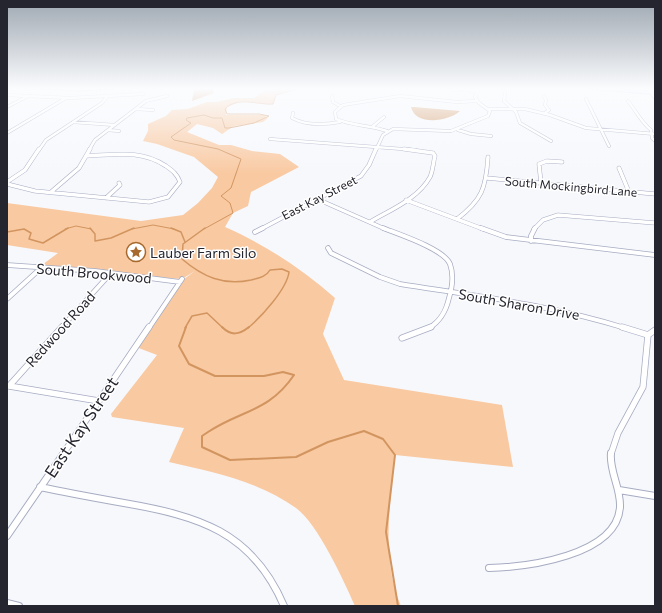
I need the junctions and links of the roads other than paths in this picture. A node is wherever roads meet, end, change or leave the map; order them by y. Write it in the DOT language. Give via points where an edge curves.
graph roads {
  1 [pos="35,117"];
  2 [pos="81,117"];
  3 [pos="126,117"];
  4 [pos="292,117"];
  5 [pos="335,117"];
  6 [pos="384,117"];
  7 [pos="484,117"];
  8 [pos="517,117"];
  9 [pos="555,117"];
  10 [pos="595,117"];
  11 [pos="639,117"];
  12 [pos="73,122"];
  13 [pos="340,122"];
  14 [pos="114,125"];
  15 [pos="372,127"];
  16 [pos="108,130"];
  17 [pos="458,130"];
  18 [pos="601,130"];
  19 [pos="119,131"];
  20 [pos="387,131"];
  21 [pos="7,133"];
  22 [pos="654,134"];
  23 [pos="492,136"];
  24 [pos="270,140"];
  25 [pos="655,140"];
  26 [pos="551,141"];
  27 [pos="378,146"];
  28 [pos="609,146"];
  29 [pos="86,156"];
  30 [pos="488,157"];
  31 [pos="562,162"];
  32 [pos="619,168"];
  33 [pos="487,178"];
  34 [pos="7,183"];
  35 [pos="119,183"];
  36 [pos="541,183"];
  37 [pos="51,192"];
  38 [pos="629,192"];
  39 [pos="655,194"];
  40 [pos="106,198"];
  41 [pos="317,199"];
  42 [pos="406,200"];
  43 [pos="457,219"];
  44 [pos="370,222"];
  45 [pos="655,223"];
  46 [pos="255,232"];
  47 [pos="531,241"];
  48 [pos="328,248"];
  49 [pos="655,255"];
  50 [pos="7,265"];
  51 [pos="40,268"];
  52 [pos="111,273"];
  53 [pos="181,280"];
  54 [pos="450,292"];
  55 [pos="7,299"];
  56 [pos="655,330"];
  57 [pos="648,335"];
  58 [pos="402,338"];
  59 [pos="8,386"];
  60 [pos="99,401"];
  61 [pos="40,487"];
  62 [pos="619,490"];
  63 [pos="655,496"];
  64 [pos="7,536"];
  65 [pos="489,568"];
  66 [pos="7,603"];
  67 [pos="18,606"];
  68 [pos="284,606"];
  1 -- 21 [label="street"];
  2 -- 12 [label="street"];
  3 -- 14 [label="street"];
  4 -- 13 [label="street" via="299,121"];
  5 -- 13 [label="street"];
  6 -- 15 [label="street"];
  7 -- 17 [label="street" via="468,122"];
  8 -- 26 [label="street" via="520,123"];
  9 -- 18 [label="street"];
  10 -- 18 [label="street"];
  11 -- 22 [label="street"];
  12 -- 14 [label="street"];
  12 -- 34 [label="street" via="46,140 25,170"];
  13 -- 15 [label="street"];
  14 -- 16 [label="street"];
  15 -- 20 [label="street"];
  16 -- 19 [label="street"];
  16 -- 29 [label="street" via="93,141"];
  17 -- 20 [label="street"];
  17 -- 23 [label="street"];
  18 -- 22 [label="street"];
  18 -- 28 [label="street"];
  20 -- 27 [label="street, East Kay Street"];
  22 -- 25 [label="street" via="652,138"];
  24 -- 27 [label="street"];
  27 -- 41 [label="street, East Kay Street" via="365,173"];
  27 -- 42 [label="street" via="430,152 434,156 430,178 420,190"];
  29 -- 37 [label="street" via="75,172"];
  29 -- 40 [label="street" via="133,154 155,159 177,174 180,180 169,196 159,201"];
  30 -- 33 [label="street"];
  31 -- 36 [label="street" via="546,161 539,164"];
  32 -- 38 [label="street"];
  33 -- 36 [label="street, South Mockingbird Lane"];
  33 -- 43 [label="street" via="486,187 480,198"];
  34 -- 37 [label="street" via="30,190"];
  35 -- 40 [label="street" via="120,185"];
  36 -- 38 [label="street, South Mockingbird Lane"];
  37 -- 40 [label="street"];
  38 -- 39 [label="street, South Mockingbird Lane"];
  41 -- 44 [label="street"];
  41 -- 46 [label="street, East Kay Street"];
  42 -- 43 [label="street"];
  42 -- 44 [label="street"];
  43 -- 47 [label="street" via="497,235"];
  44 -- 54 [label="street" via="443,256 451,268"];
  45 -- 47 [label="street" via="558,215 546,218 534,229"];
  47 -- 49 [label="street"];
  48 -- 54 [label="street, South Sharon Drive" via="331,253 388,280"];
  50 -- 51 [label="street, South Brookwood"];
  51 -- 52 [label="street, South Brookwood"];
  51 -- 55 [label="street"];
  52 -- 53 [label="street, South Brookwood"];
  52 -- 59 [label="street, Redwood Road"];
  53 -- 60 [label="street, East Kay Street"];
  54 -- 57 [label="street, South Sharon Drive" via="543,306 584,315"];
  54 -- 58 [label="street" via="446,311 440,320 427,329"];
  56 -- 57 [label="street"];
  57 -- 62 [label="street" via="643,386 612,449 612,468"];
  59 -- 60 [label="street"];
  60 -- 61 [label="street, East Kay Street"];
  61 -- 64 [label="street, East Kay Street"];
  61 -- 68 [label="street" via="186,516 213,526 231,537 253,557 276,585"];
  62 -- 63 [label="street"];
  62 -- 65 [label="street" via="618,519 603,537 574,553 551,561 508,569"];
  66 -- 67 [label="street"];
}
